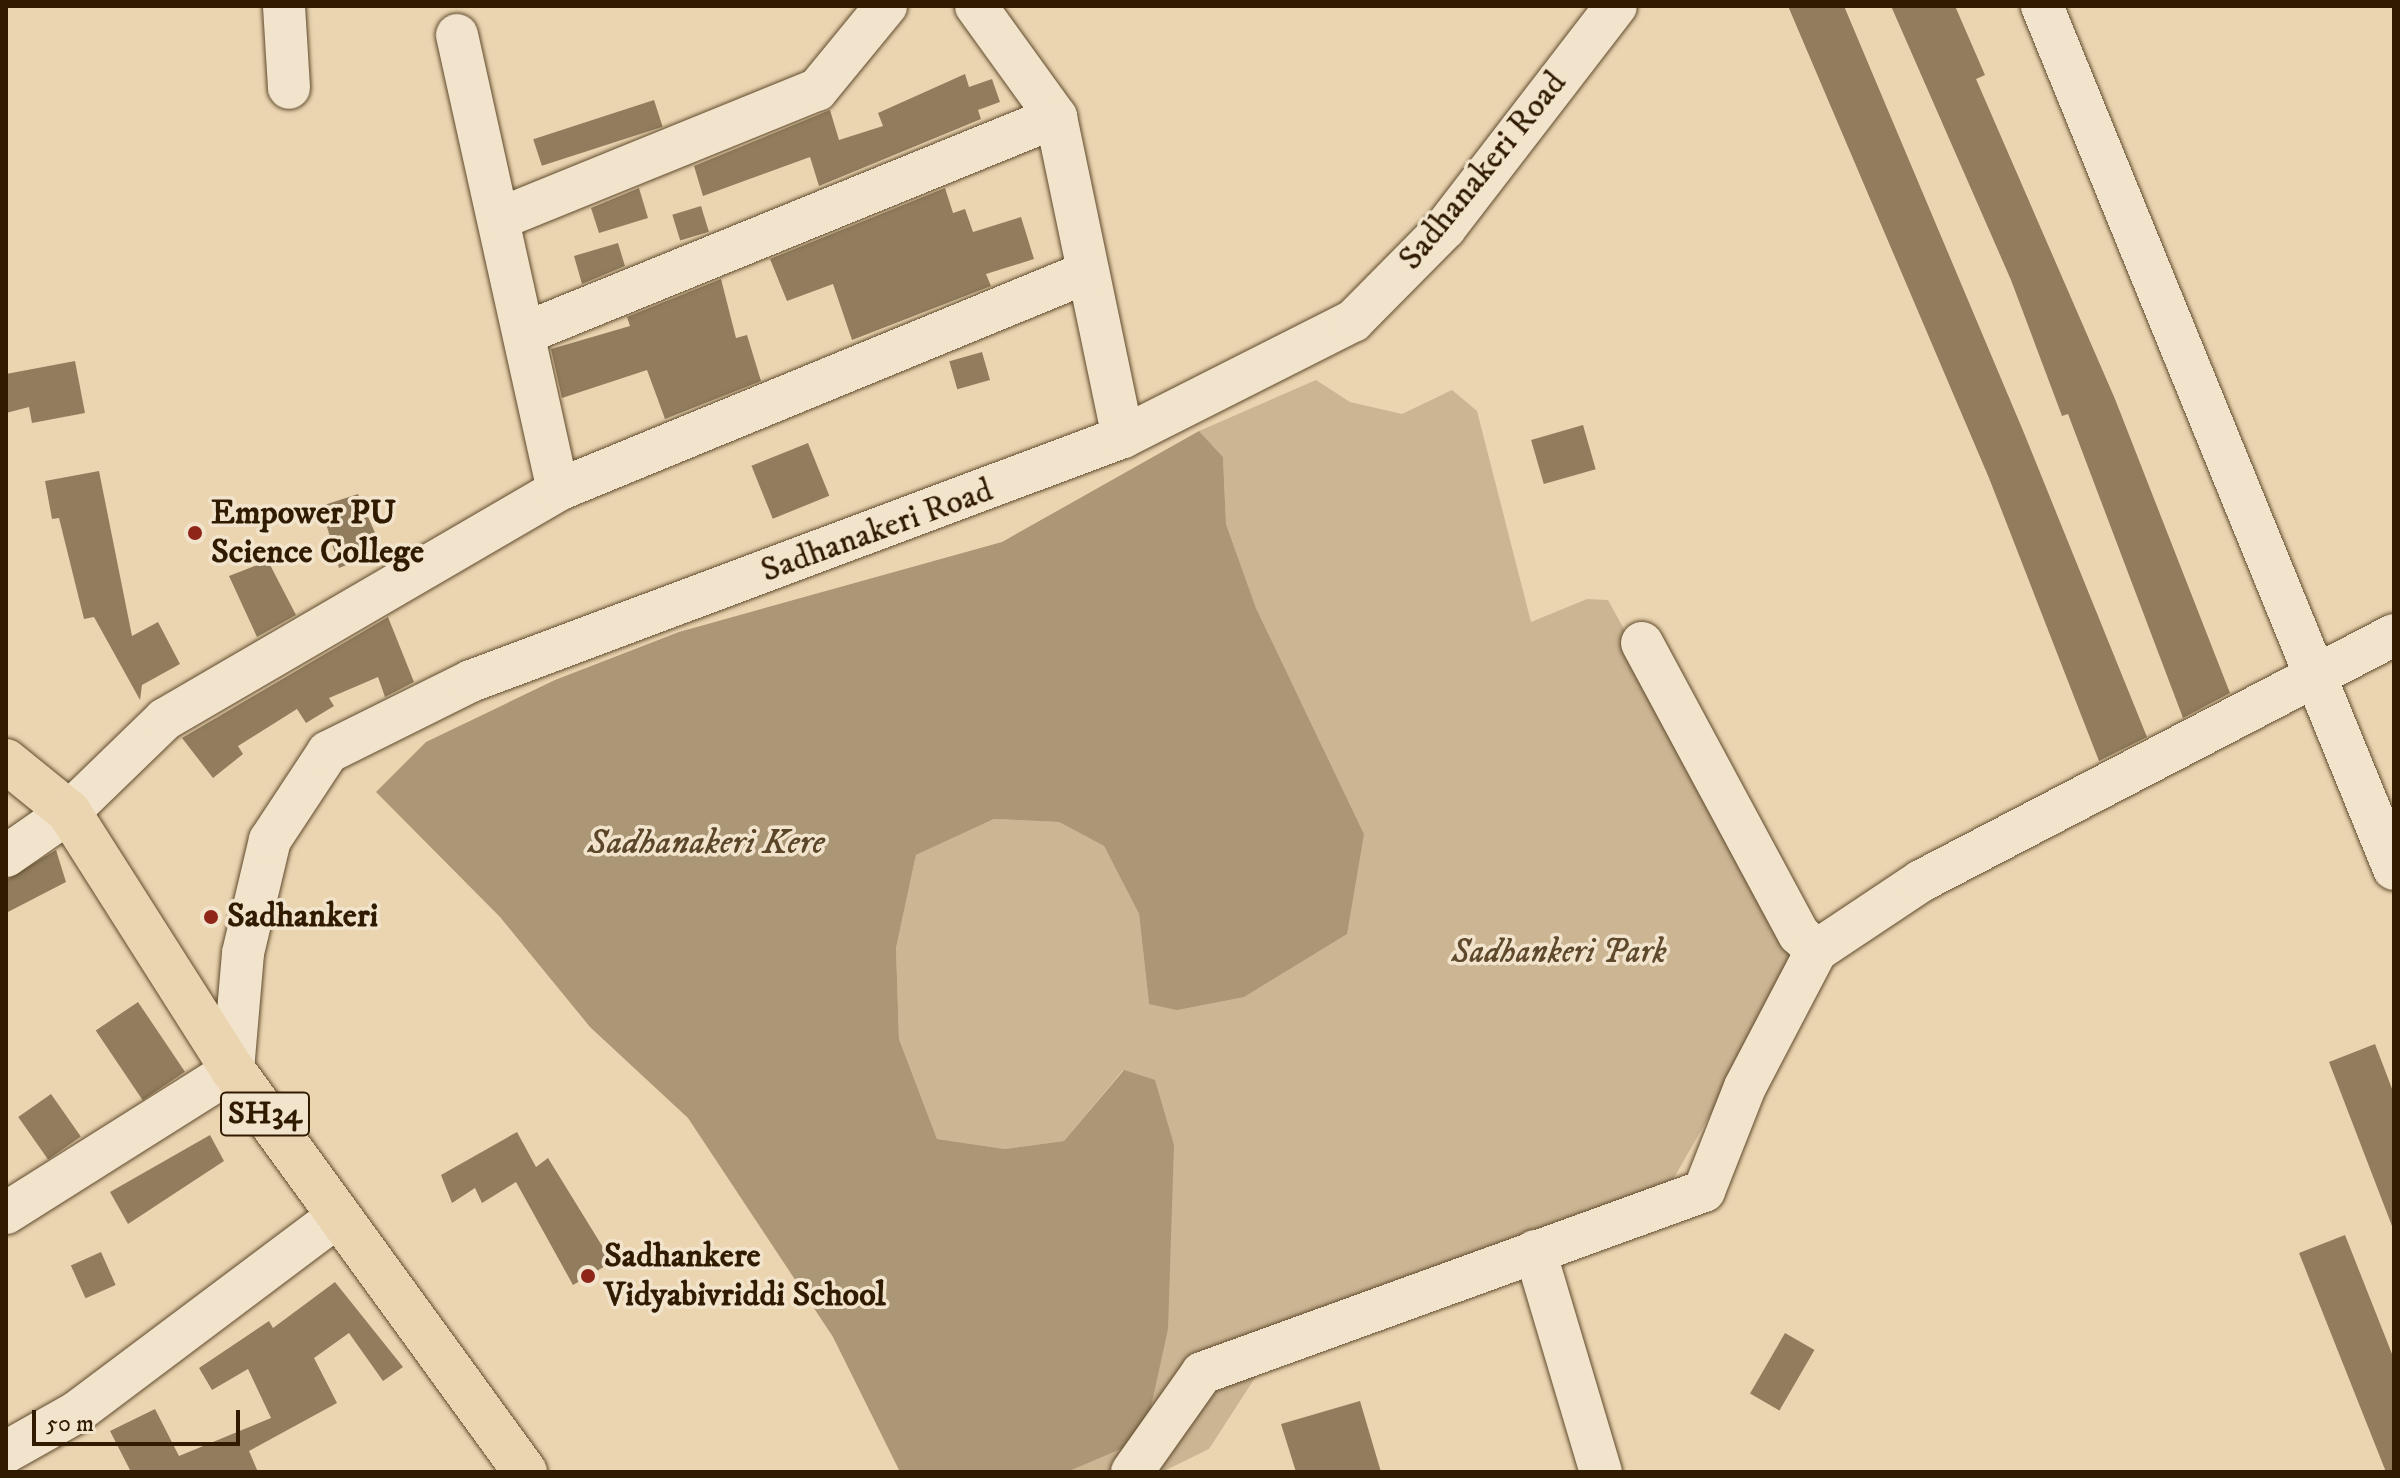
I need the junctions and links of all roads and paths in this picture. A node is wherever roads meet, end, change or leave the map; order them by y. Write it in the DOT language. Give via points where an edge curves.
graph roads {
  1 [pos="284,6"];
  2 [pos="886,6"];
  3 [pos="976,6"];
  4 [pos="1616,6"];
  5 [pos="2042,6"];
  6 [pos="457,35"];
  7 [pos="289,88"];
  8 [pos="1056,117"];
  9 [pos="501,218"];
  10 [pos="1088,272"];
  11 [pos="525,333"];
  12 [pos="1123,437"];
  13 [pos="558,490"];
  14 [pos="2394,635"];
  15 [pos="1642,643"];
  16 [pos="2316,677"];
  17 [pos="6,761"];
  18 [pos="69,812"];
  19 [pos="6,856"];
  20 [pos="2394,869"];
  21 [pos="1816,951"];
  22 [pos="233,1070"];
  23 [pos="6,1213"];
  24 [pos="339,1215"];
  25 [pos="1535,1251"];
  26 [pos="6,1452"];
  27 [pos="525,1472"];
  28 [pos="1132,1472"];
  29 [pos="1601,1472"];
  1 -- 7 [label="street"];
  2 -- 9 [label="street" via="817,90"];
  3 -- 8 [label="street"];
  4 -- 12 [label="street, Sadhanakeri Road" via="1445,228 1353,321"];
  5 -- 16 [label="street"];
  6 -- 9 [label="street"];
  8 -- 10 [label="street"];
  8 -- 11 [label="street"];
  9 -- 11 [label="street"];
  10 -- 12 [label="street"];
  10 -- 13 [label="street"];
  11 -- 13 [label="street"];
  12 -- 22 [label="street, Sadhanakeri Road" via="471,681 328,752 270,840 243,953"];
  13 -- 18 [label="street" via="165,719"];
  14 -- 16 [label="street"];
  15 -- 21 [label="street" via="1799,934"];
  16 -- 20 [label="street"];
  16 -- 21 [label="street" via="1921,881"];
  17 -- 18 [label="main road, SH34"];
  18 -- 19 [label="street"];
  18 -- 22 [label="main road, SH34"];
  21 -- 25 [label="street" via="1745,1087 1704,1191"];
  22 -- 23 [label="street"];
  22 -- 24 [label="main road, SH34"];
  24 -- 26 [label="street" via="77,1412"];
  24 -- 27 [label="main road, SH34"];
  25 -- 28 [label="street" via="1202,1373"];
  25 -- 29 [label="street"];
}
